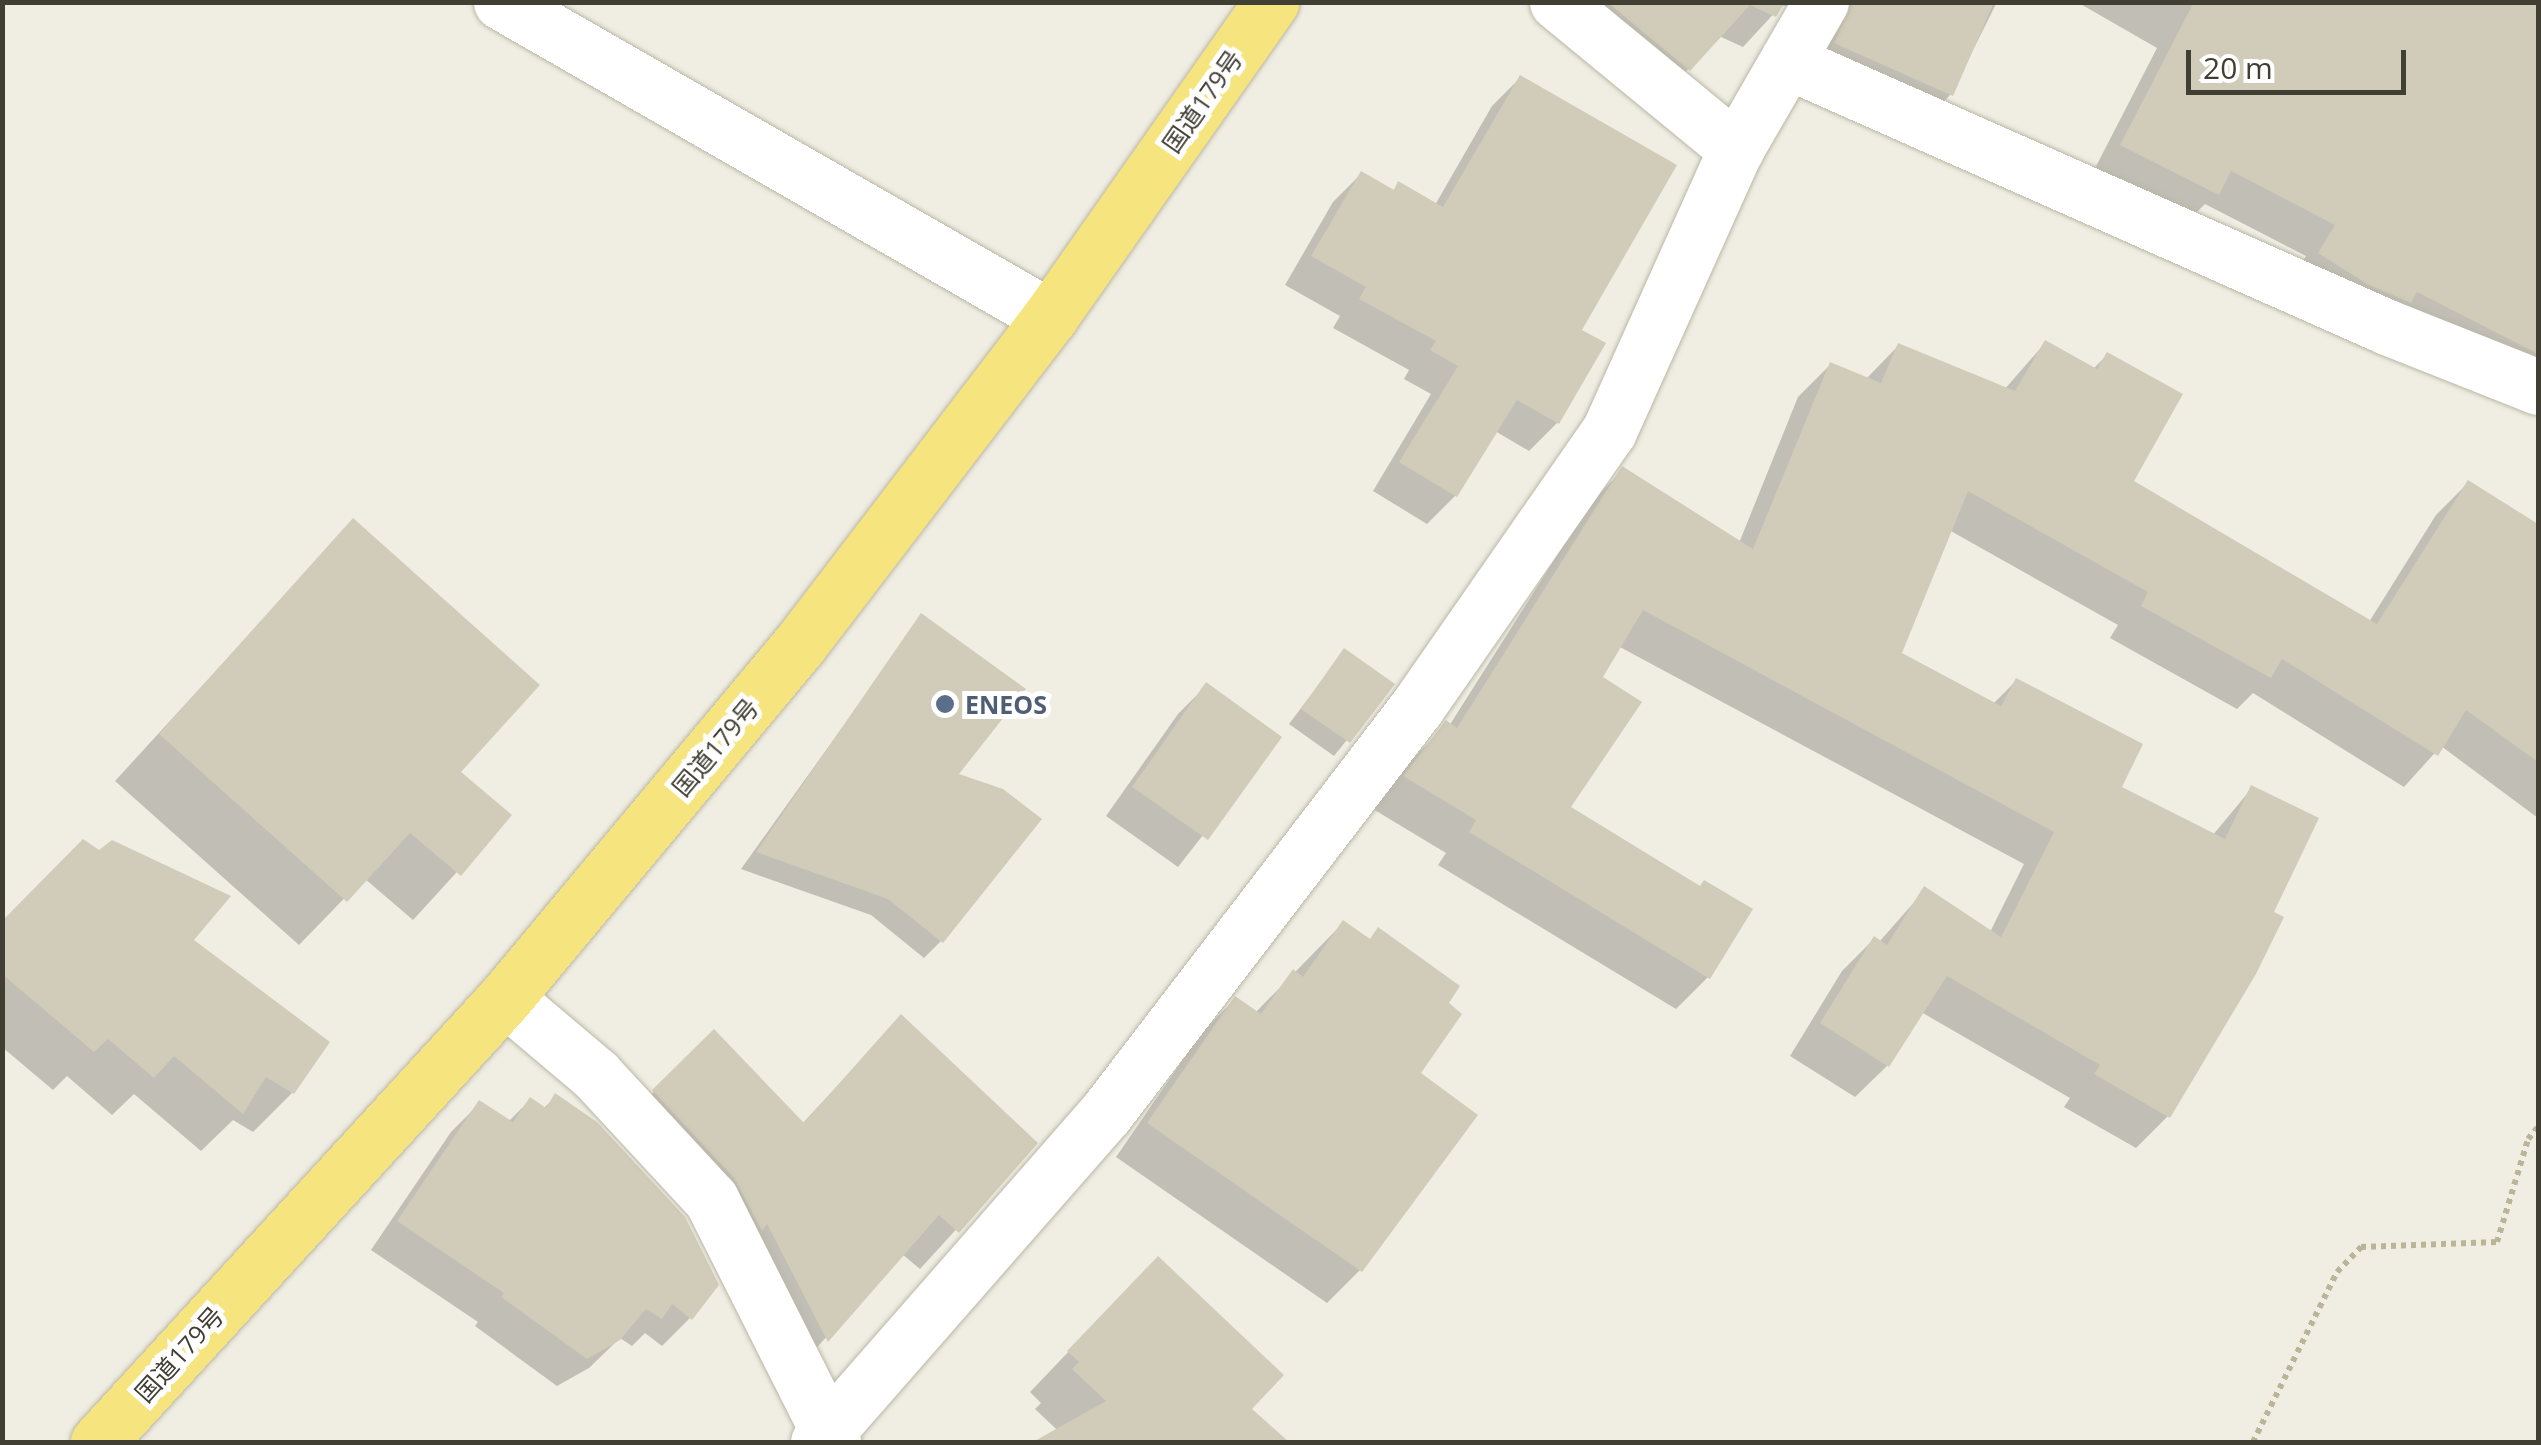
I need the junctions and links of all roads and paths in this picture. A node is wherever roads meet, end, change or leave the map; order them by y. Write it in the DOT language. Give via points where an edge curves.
graph roads {
  1 [pos="501,2"];
  2 [pos="1271,2"];
  3 [pos="1556,2"];
  4 [pos="1821,2"];
  5 [pos="1787,60"];
  6 [pos="1736,149"];
  7 [pos="1050,317"];
  8 [pos="2538,387"];
  9 [pos="504,998"];
  10 [pos="2538,1127"];
  11 [pos="827,1438"];
  12 [pos="98,1442"];
  13 [pos="2252,1442"];
  1 -- 7 [label="street"];
  2 -- 7 [label="highway, 国道179号"];
  3 -- 6 [label="street"];
  4 -- 5 [label="street"];
  5 -- 6 [label="street"];
  5 -- 8 [label="street" via="2387,327"];
  6 -- 11 [label="street" via="1609,431 1417,707 1106,1112"];
  7 -- 9 [label="highway, 国道179号" via="800,644"];
  9 -- 11 [label="street" via="596,1075 711,1199"];
  9 -- 12 [label="highway, 国道179号"];
  10 -- 13 [label="path" via="2528,1139 2497,1242 2362,1247 2336,1272"];
}
